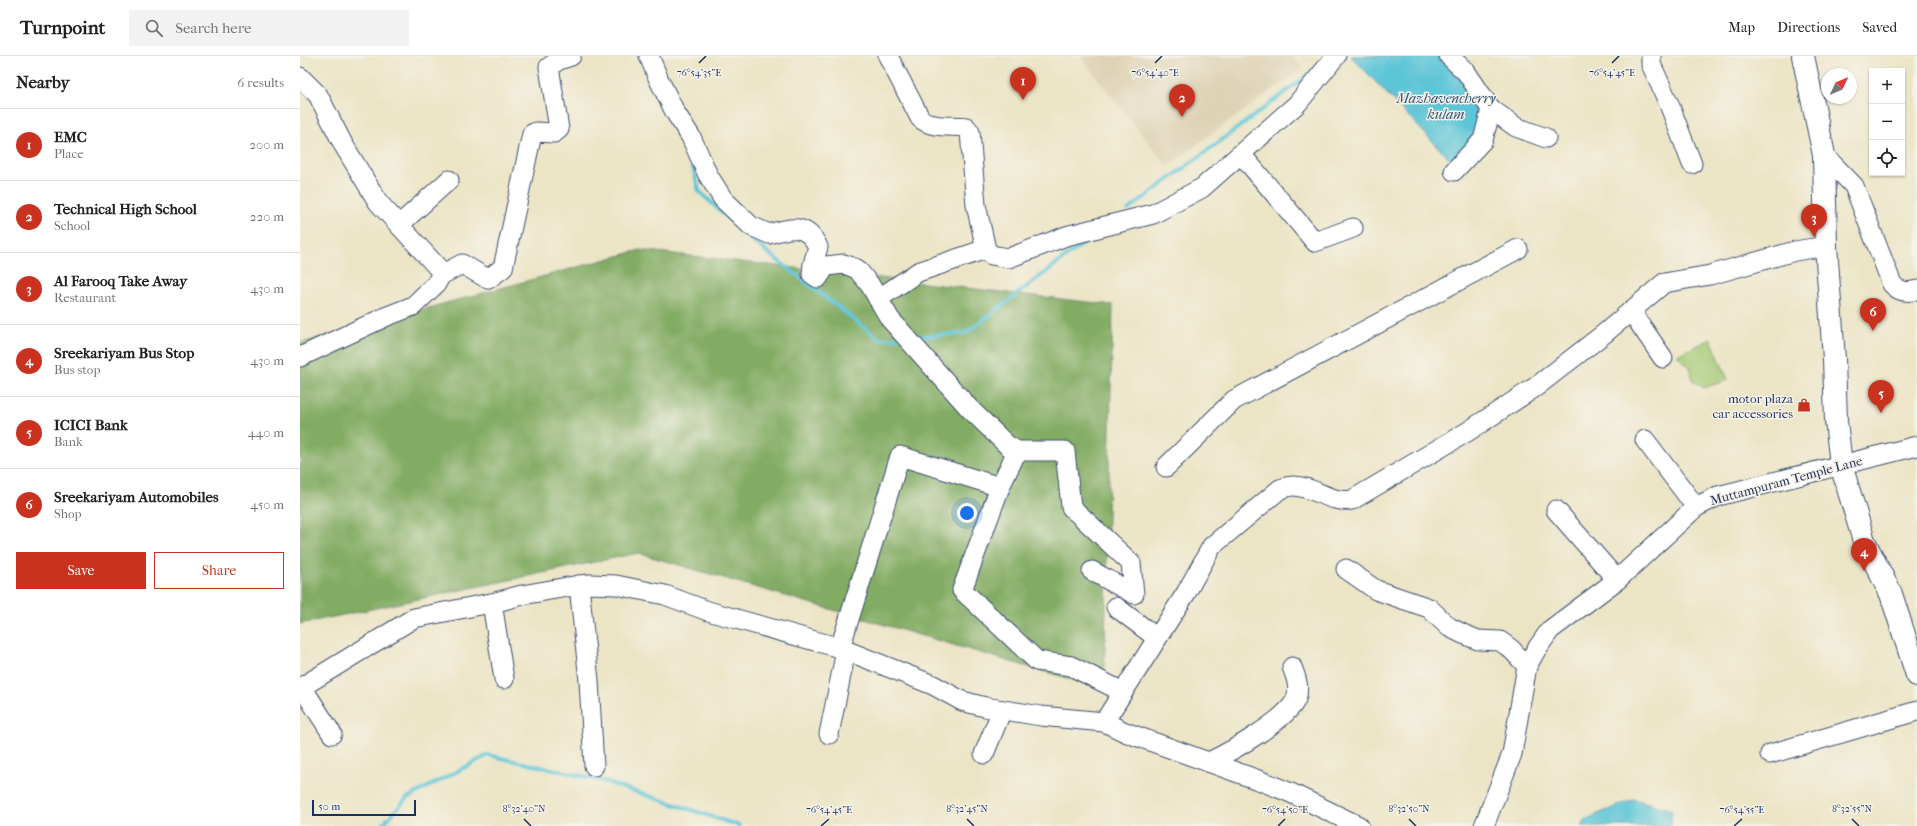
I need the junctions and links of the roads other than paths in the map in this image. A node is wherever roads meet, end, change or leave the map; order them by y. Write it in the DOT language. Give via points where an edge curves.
graph roads {
  1 [pos="571,56"];
  2 [pos="649,56"];
  3 [pos="888,56"];
  4 [pos="1336,56"];
  5 [pos="1449,56"];
  6 [pos="1803,56"];
  7 [pos="1650,57"];
  8 [pos="300,77"];
  9 [pos="1491,109"];
  10 [pos="1546,138"];
  11 [pos="1241,154"];
  12 [pos="1824,155"];
  13 [pos="1692,164"];
  14 [pos="1454,171"];
  15 [pos="449,180"];
  16 [pos="399,225"];
  17 [pos="1353,228"];
  18 [pos="1826,246"];
  19 [pos="986,249"];
  20 [pos="1518,249"];
  21 [pos="441,275"];
  22 [pos="1917,290"];
  23 [pos="878,299"];
  24 [pos="1631,310"];
  25 [pos="300,357"];
  26 [pos="1663,358"];
  27 [pos="1645,440"];
  28 [pos="1917,446"];
  29 [pos="1017,451"];
  30 [pos="1841,465"];
  31 [pos="1166,467"];
  32 [pos="1000,487"];
  33 [pos="1696,507"];
  34 [pos="1556,510"];
  35 [pos="1346,570"];
  36 [pos="1092,571"];
  37 [pos="1617,580"];
  38 [pos="579,585"];
  39 [pos="492,603"];
  40 [pos="1116,607"];
  41 [pos="1157,638"];
  42 [pos="843,649"];
  43 [pos="1292,666"];
  44 [pos="1527,666"];
  45 [pos="1917,675"];
  46 [pos="504,679"];
  47 [pos="301,687"];
  48 [pos="1123,692"];
  49 [pos="1002,710"];
  50 [pos="1917,710"];
  51 [pos="1104,722"];
  52 [pos="332,734"];
  53 [pos="829,734"];
  54 [pos="984,754"];
  55 [pos="1770,754"];
  56 [pos="1209,762"];
  57 [pos="594,766"];
  58 [pos="1359,826"];
  59 [pos="1484,826"];
  1 -- 21 [label="street" via="559,60 550,67 559,129 554,133 531,134 503,268 488,279 462,264"];
  2 -- 23 [label="street" via="668,99 723,199 751,226 769,234 784,229 802,229 813,236 818,247 812,274 818,278 826,266 844,264 857,270"];
  3 -- 19 [label="street" via="923,121 931,125 966,127 970,132 976,205"];
  4 -- 11 [label="street" via="1297,104"];
  5 -- 9 [label="street" via="1466,72"];
  6 -- 12 [label="main road"];
  7 -- 13 [label="street"];
  8 -- 16 [label="street" via="318,96 378,202"];
  9 -- 10 [label="street" via="1516,127"];
  9 -- 14 [label="street" via="1483,140"];
  11 -- 17 [label="street" via="1315,242"];
  11 -- 19 [label="street" via="1202,188 1153,214 1066,236 1008,258 991,254"];
  12 -- 18 [label="main road"];
  12 -- 22 [label="street" via="1854,186 1892,284 1901,291"];
  15 -- 16 [label="street"];
  16 -- 21 [label="street" via="439,269"];
  18 -- 24 [label="street" via="1795,251 1710,275 1664,283"];
  18 -- 30 [label="main road"];
  19 -- 23 [label="street" via="918,272"];
  20 -- 31 [label="street" via="1234,400"];
  21 -- 25 [label="street" via="436,284 413,306"];
  23 -- 29 [label="street" via="890,319 970,408 1007,445"];
  24 -- 26 [label="street"];
  24 -- 41 [label="street" via="1537,386 1467,432 1352,500 1342,502 1293,486 1280,488 1212,546"];
  27 -- 33 [label="street"];
  28 -- 30 [label="street, Muttampuram Temple Lane"];
  29 -- 32 [label="street"];
  29 -- 36 [label="street" via="1065,451 1071,507 1131,563 1134,594"];
  30 -- 33 [label="street, Muttampuram Temple Lane" via="1718,496"];
  30 -- 45 [label="main road" via="1864,541 1891,594"];
  32 -- 42 [label="street" via="900,456"];
  32 -- 48 [label="street" via="962,590 1036,661 1071,666"];
  33 -- 37 [label="street, Muttampuram Temple Lane"];
  34 -- 37 [label="street"];
  35 -- 44 [label="street" via="1376,590 1429,608 1449,627 1463,634 1478,640 1500,641"];
  37 -- 44 [label="street, Muttampuram Temple Lane" via="1550,630"];
  38 -- 39 [label="street"];
  38 -- 42 [label="street" via="616,585 665,595 708,611"];
  38 -- 57 [label="street" via="589,681"];
  39 -- 46 [label="street"];
  39 -- 47 [label="street" via="414,618"];
  40 -- 41 [label="street"];
  41 -- 48 [label="street"];
  42 -- 49 [label="street" via="933,685 962,700"];
  42 -- 53 [label="street"];
  43 -- 56 [label="street" via="1297,677 1298,690 1295,700 1285,712 1224,755"];
  44 -- 59 [label="street, Muttampuram Temple Lane" via="1512,754"];
  47 -- 52 [label="street"];
  48 -- 51 [label="street"];
  49 -- 51 [label="street"];
  49 -- 54 [label="street"];
  50 -- 55 [label="street"];
  51 -- 56 [label="street"];
  56 -- 58 [label="street" via="1290,793"];
}
